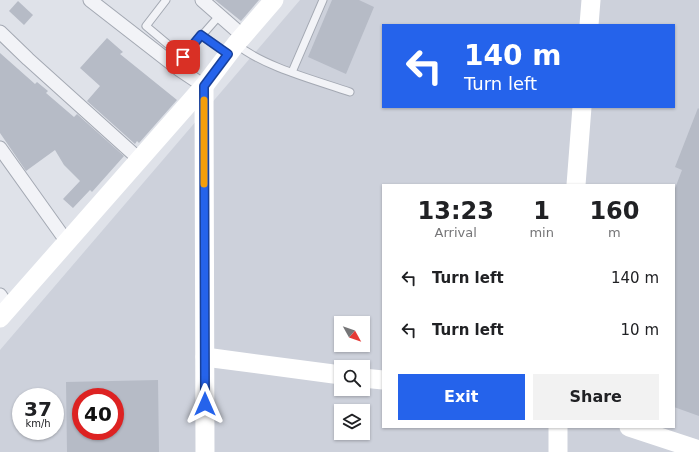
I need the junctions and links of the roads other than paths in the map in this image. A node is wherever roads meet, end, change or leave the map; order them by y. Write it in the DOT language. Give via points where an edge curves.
graph roads {
  1 [pos="90,0"];
  2 [pos="166,0"];
  3 [pos="202,0"];
  4 [pos="274,0"];
  5 [pos="323,0"];
  6 [pos="591,0"];
  7 [pos="219,16"];
  8 [pos="589,24"];
  9 [pos="0,32"];
  10 [pos="201,35"];
  11 [pos="235,45"];
  12 [pos="292,72"];
  13 [pos="204,86"];
  14 [pos="350,92"];
  15 [pos="582,108"];
  16 [pos="0,148"];
  17 [pos="139,159"];
  18 [pos="576,184"];
  19 [pos="67,242"];
  20 [pos="3,307"];
  21 [pos="205,357"];
  22 [pos="334,374"];
  23 [pos="370,379"];
  24 [pos="382,380"];
  25 [pos="558,428"];
  26 [pos="632,428"];
  27 [pos="699,450"];
  28 [pos="205,452"];
  29 [pos="558,452"];
  1 -- 13 [label="street"];
  2 -- 10 [label="lane" via="146,26 183,57"];
  3 -- 7 [label="street"];
  4 -- 11 [label="street"];
  5 -- 12 [label="lane"];
  6 -- 8 [label="street"];
  7 -- 10 [label="lane"];
  7 -- 11 [label="street"];
  9 -- 17 [label="street"];
  10 -- 11 [label="lane"];
  11 -- 12 [label="lane" via="257,58"];
  11 -- 13 [label="street"];
  12 -- 14 [label="lane"];
  13 -- 17 [label="street"];
  13 -- 21 [label="street"];
  15 -- 18 [label="street"];
  16 -- 19 [label="street"];
  17 -- 19 [label="street"];
  19 -- 20 [label="street"];
  21 -- 22 [label="street"];
  21 -- 28 [label="street"];
  23 -- 24 [label="street"];
  25 -- 29 [label="street"];
  26 -- 27 [label="street"];
}
